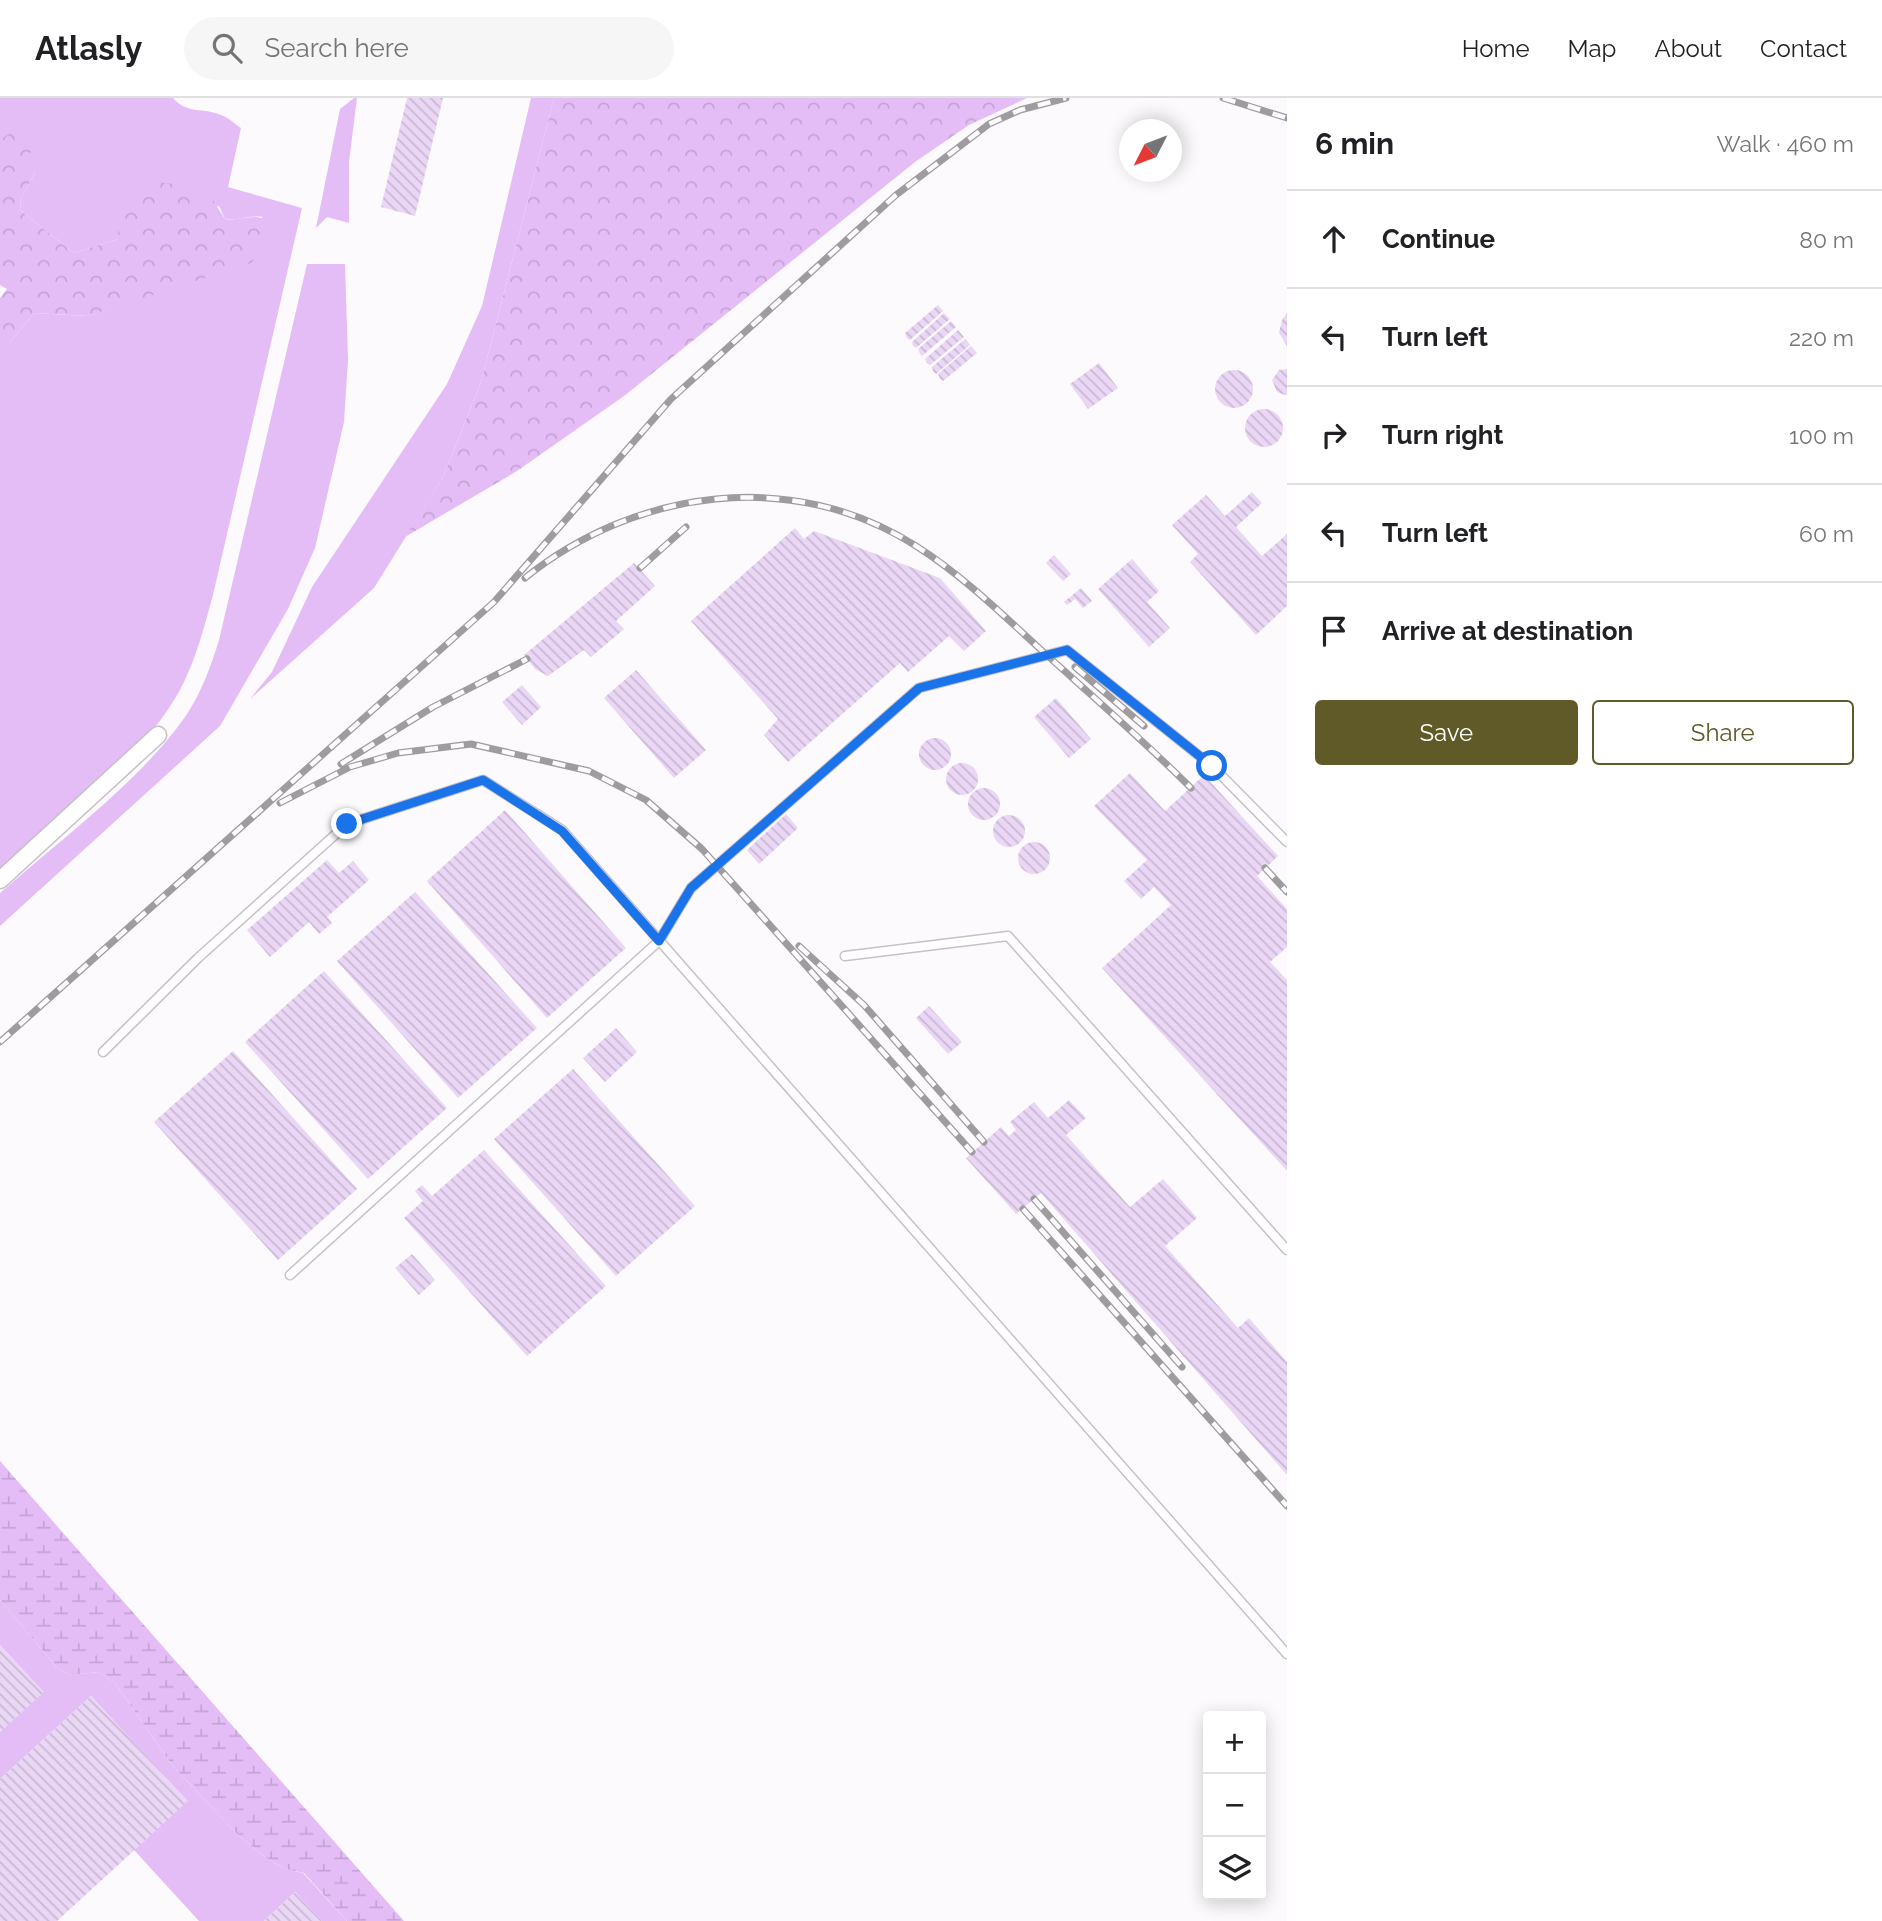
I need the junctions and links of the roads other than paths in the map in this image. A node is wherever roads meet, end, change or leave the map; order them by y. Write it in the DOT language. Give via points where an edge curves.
graph roads {
  1 [pos="158,735"];
  2 [pos="1287,842"];
  3 [pos="0,880"];
  4 [pos="659,941"];
  5 [pos="845,956"];
  6 [pos="103,1052"];
  7 [pos="1287,1250"];
  8 [pos="290,1275"];
  9 [pos="1287,1654"];
  1 -- 3 [label="street"];
  2 -- 4 [label="lane" via="1212,766 1067,650 919,688 691,888"];
  4 -- 6 [label="lane" via="562,831 483,780 347,824 198,958"];
  4 -- 8 [label="lane"];
  4 -- 9 [label="lane"];
  5 -- 7 [label="lane" via="1007,936"];
}
